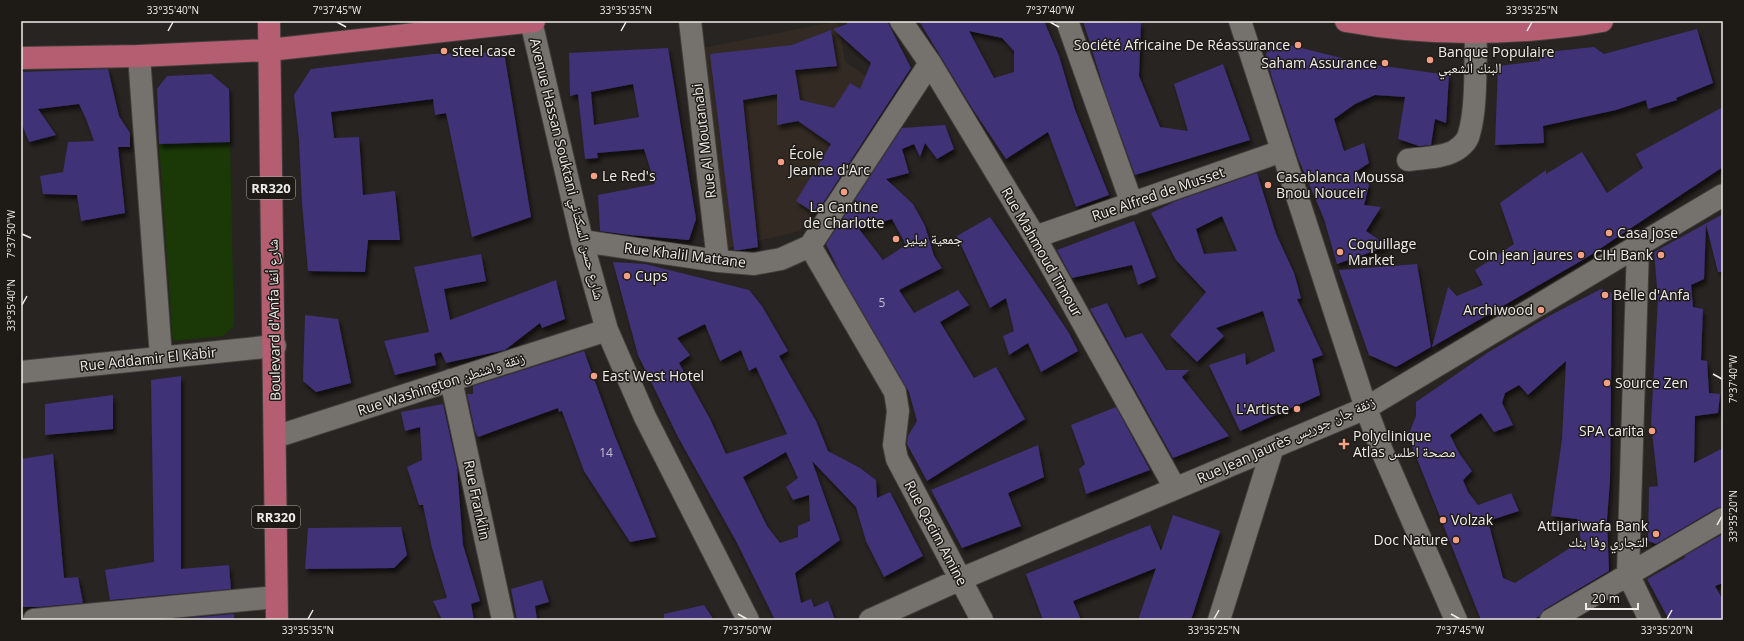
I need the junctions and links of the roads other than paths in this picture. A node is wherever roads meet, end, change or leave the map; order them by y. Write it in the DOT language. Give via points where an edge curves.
graph roads {
  1 [pos="269,21"];
  2 [pos="533,21"];
  3 [pos="690,21"];
  4 [pos="901,21"];
  5 [pos="1067,21"];
  6 [pos="1240,21"];
  7 [pos="1346,21"];
  8 [pos="1602,21"];
  9 [pos="1476,34"];
  10 [pos="269,50"];
  11 [pos="139,56"];
  12 [pos="21,58"];
  13 [pos="930,63"];
  14 [pos="1282,151"];
  15 [pos="1408,160"];
  16 [pos="1723,195"];
  17 [pos="1132,204"];
  18 [pos="1035,237"];
  19 [pos="582,241"];
  20 [pos="810,246"];
  21 [pos="1638,246"];
  22 [pos="718,260"];
  23 [pos="607,330"];
  24 [pos="275,346"];
  25 [pos="161,358"];
  26 [pos="21,372"];
  27 [pos="451,380"];
  28 [pos="1366,408"];
  29 [pos="275,437"];
  30 [pos="1273,447"];
  31 [pos="1175,488"];
  32 [pos="1723,519"];
  33 [pos="1628,574"];
  34 [pos="961,579"];
  35 [pos="276,598"];
  36 [pos="110,616"];
  37 [pos="34,620"];
  38 [pos="277,620"];
  39 [pos="503,620"];
  40 [pos="748,620"];
  41 [pos="870,620"];
  42 [pos="982,620"];
  43 [pos="1219,620"];
  44 [pos="1456,620"];
  45 [pos="1551,620"];
  46 [pos="1650,620"];
  1 -- 10 [label="main road, Boulevard d'Anfa شارع أنفا / RR320"];
  2 -- 10 [label="main road"];
  2 -- 19 [label="street, Avenue Hassan Souktani شارع حسن السكتاني"];
  3 -- 22 [label="street, Rue Al Moutanabi"];
  4 -- 13 [label="street, Rue Mahmoud Timour"];
  5 -- 17 [label="street"];
  6 -- 14 [label="street"];
  7 -- 9 [label="main road" via="1384,28"];
  8 -- 9 [label="main road"];
  9 -- 15 [label="street" via="1469,135 1464,144 1454,151"];
  10 -- 11 [label="main road"];
  10 -- 24 [label="main road, Boulevard d'Anfa شارع أنفا / RR320"];
  11 -- 12 [label="main road"];
  11 -- 25 [label="street"];
  13 -- 18 [label="street, Rue Mahmoud Timour"];
  13 -- 20 [label="street"];
  14 -- 17 [label="street, Rue Alfred de Musset"];
  14 -- 28 [label="street"];
  16 -- 21 [label="street, Rue Jean Jaurès زنقة جان جوريس"];
  17 -- 18 [label="street, Rue Alfred de Musset"];
  18 -- 31 [label="street, Rue Mahmoud Timour"];
  19 -- 22 [label="street, Rue Khalil Mattane"];
  19 -- 23 [label="street, Avenue Hassan Souktani شارع حسن السكتاني"];
  20 -- 22 [label="street, Rue Khalil Mattane" via="781,259 754,264"];
  20 -- 34 [label="street, Rue Qacim Amine" via="895,392 898,411 894,445 897,459"];
  21 -- 28 [label="street, Rue Jean Jaurès زنقة جان جوريس"];
  21 -- 33 [label="street"];
  23 -- 27 [label="street, Rue Washington زنقة واشنطن"];
  23 -- 40 [label="street, Avenue Hassan Souktani شارع حسن السكتاني" via="645,417"];
  24 -- 25 [label="street, Rue Addamir El Kabir"];
  24 -- 29 [label="main road, Boulevard d'Anfa شارع أنفا / RR320"];
  25 -- 26 [label="street, Rue Addamir El Kabir"];
  27 -- 29 [label="street, Rue Washington زنقة واشنطن"];
  27 -- 39 [label="street, Rue Franklin"];
  28 -- 30 [label="street, Rue Jean Jaurès زنقة جان جوريس"];
  28 -- 44 [label="street" via="1382,451"];
  29 -- 35 [label="main road, Boulevard d'Anfa شارع أنفا / RR320"];
  30 -- 31 [label="street, Rue Jean Jaurès زنقة جان جوريس"];
  30 -- 43 [label="street"];
  31 -- 34 [label="street, Rue Jean Jaurès زنقة جان جوريس"];
  32 -- 33 [label="street"];
  33 -- 45 [label="street"];
  33 -- 46 [label="street"];
  34 -- 41 [label="street, Rue Jean Jaurès زنقة جان جوريس"];
  34 -- 42 [label="street, Rue Qacim Amine"];
  35 -- 36 [label="street"];
  35 -- 38 [label="main road, Boulevard d'Anfa شارع أنفا / RR320"];
  36 -- 37 [label="street"];
}
